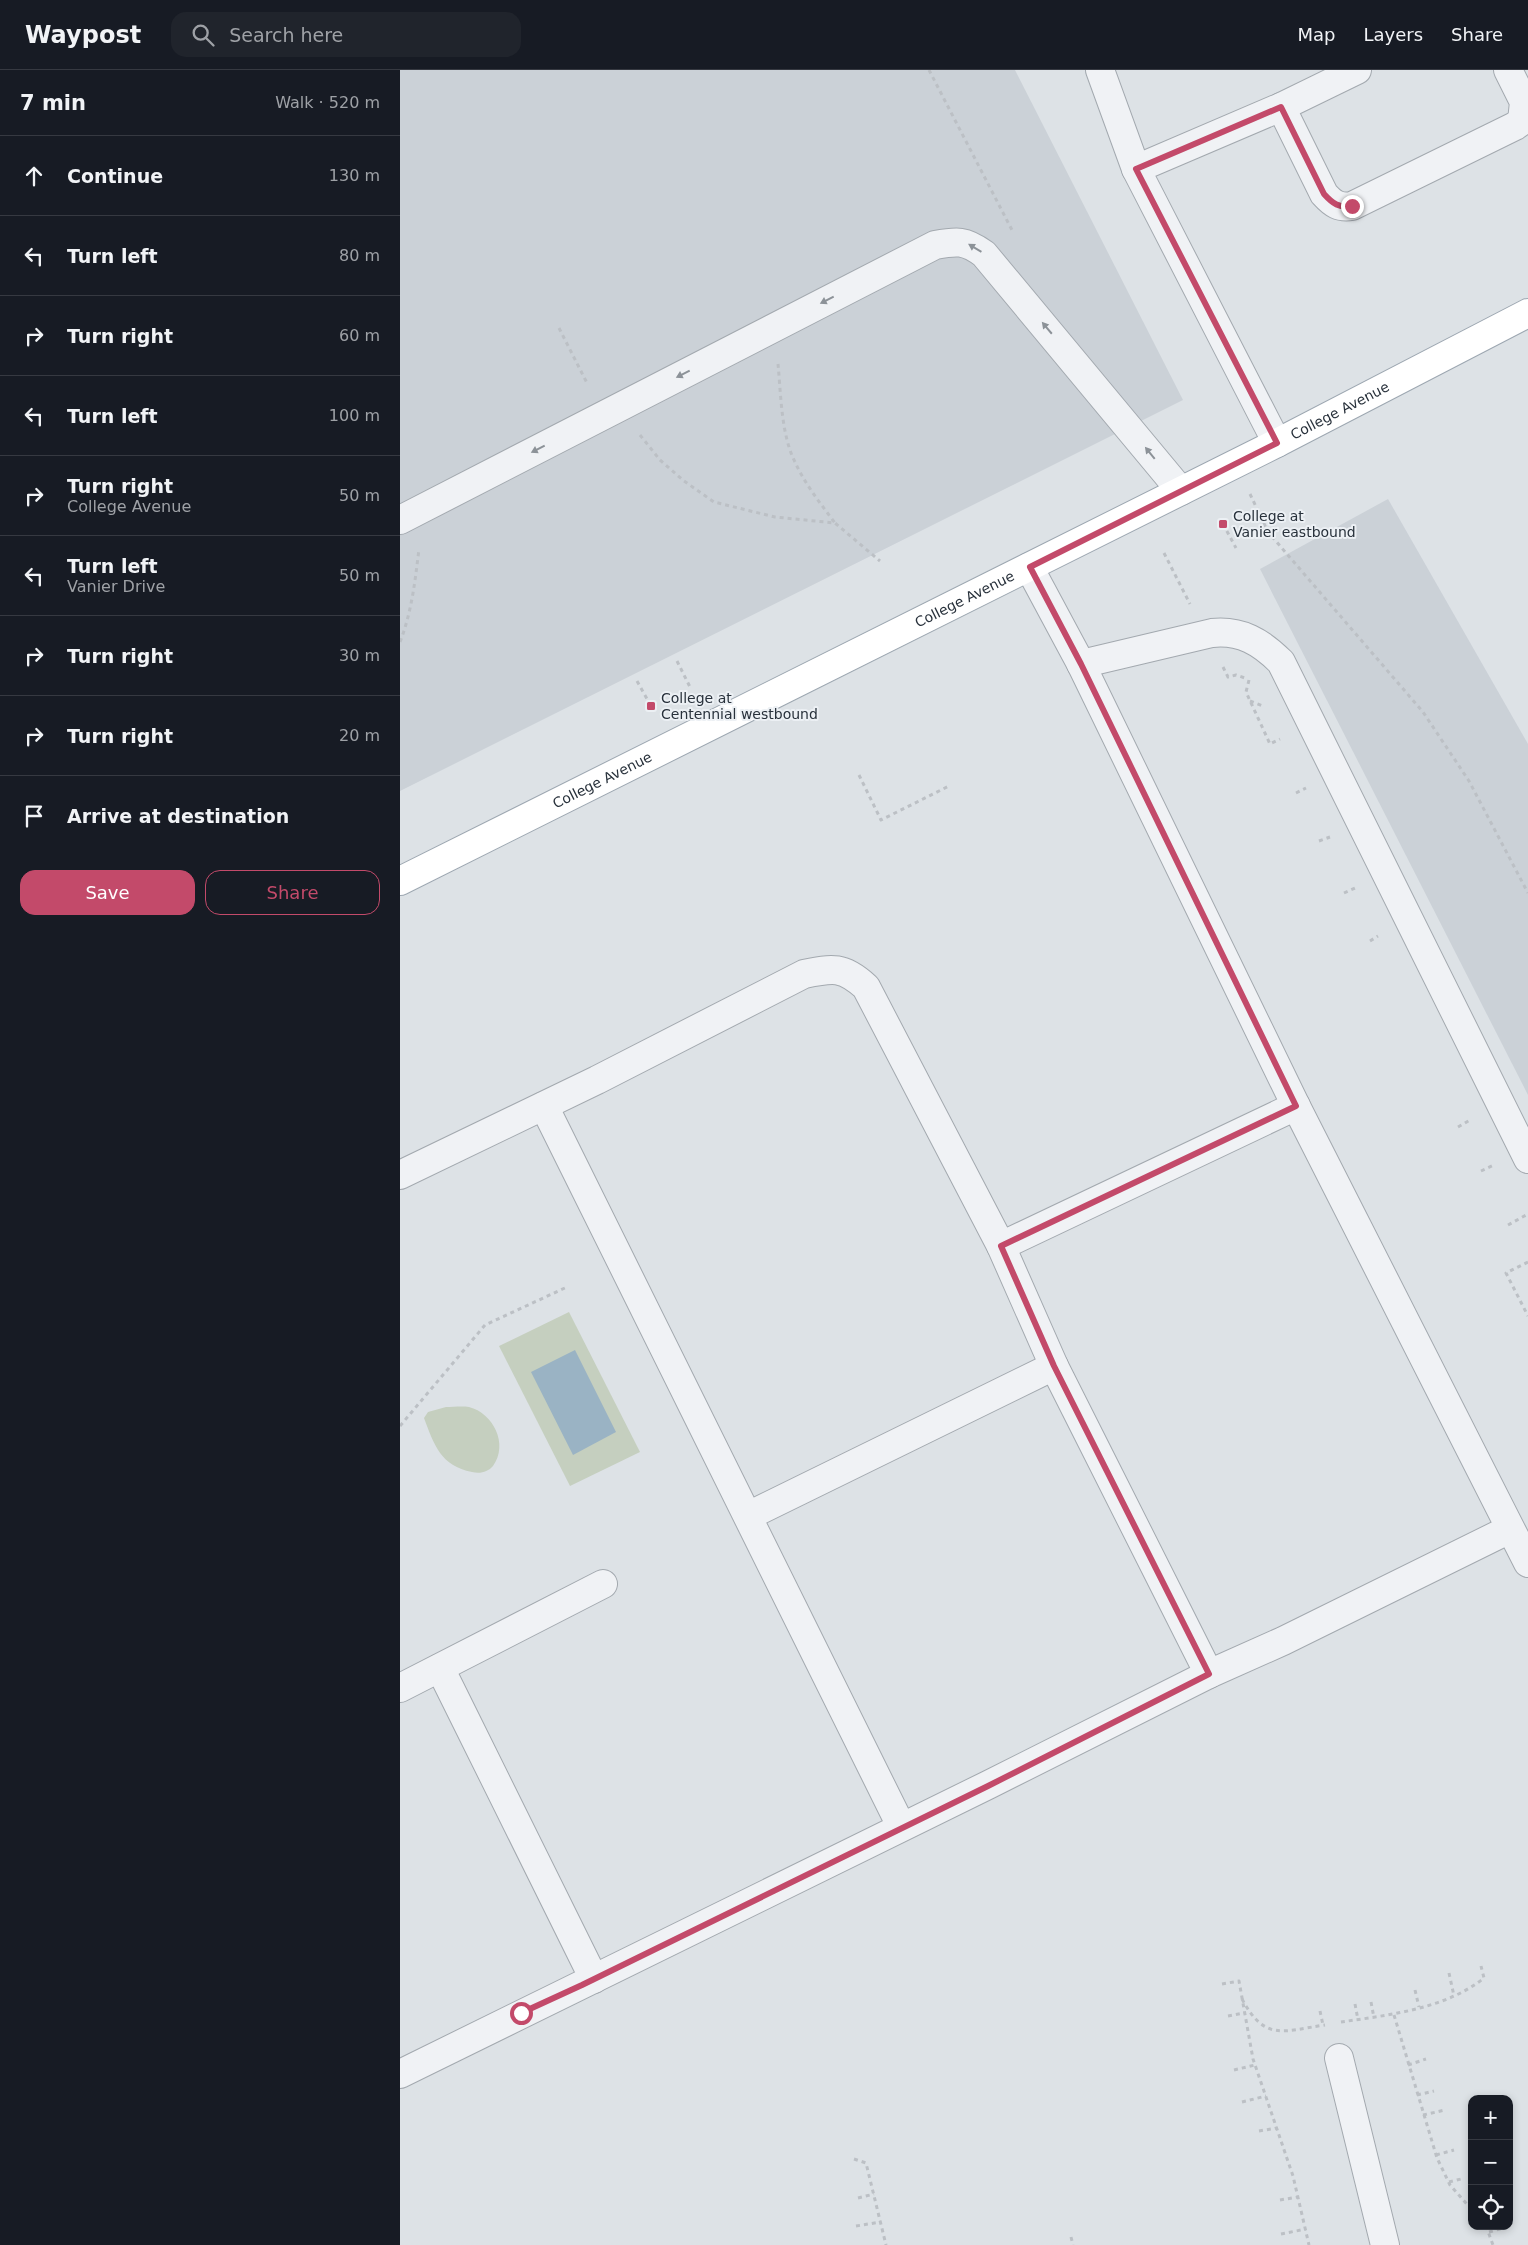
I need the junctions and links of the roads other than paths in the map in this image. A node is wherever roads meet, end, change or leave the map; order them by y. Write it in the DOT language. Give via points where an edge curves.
graph roads {
  1 [pos="1100,70"];
  2 [pos="1358,70"];
  3 [pos="1508,70"];
  4 [pos="1281,107"];
  5 [pos="1136,169"];
  6 [pos="1528,313"];
  7 [pos="1277,443"];
  8 [pos="1181,491"];
  9 [pos="408,516"];
  10 [pos="1030,567"];
  11 [pos="1081,664"];
  12 [pos="400,881"];
  13 [pos="544,1106"];
  14 [pos="1296,1106"];
  15 [pos="1528,1159"];
  16 [pos="400,1175"];
  17 [pos="1001,1246"];
  18 [pos="1054,1366"];
  19 [pos="748,1516"];
  20 [pos="1510,1529"];
  21 [pos="1528,1563"];
  22 [pos="603,1584"];
  23 [pos="440,1668"];
  24 [pos="1209,1674"];
  25 [pos="400,1688"];
  26 [pos="901,1826"];
  27 [pos="594,1979"];
  28 [pos="1339,2058"];
  29 [pos="400,2074"];
  30 [pos="1384,2245"];
  1 -- 5 [label="street"];
  2 -- 4 [label="street"];
  3 -- 4 [label="street" via="1524,102 1522,120 1352,206 1341,207 1324,194"];
  4 -- 5 [label="street"];
  5 -- 7 [label="street"];
  6 -- 7 [label="main road, College Avenue"];
  7 -- 8 [label="main road, College Avenue"];
  8 -- 9 [label="street, one-way" via="990,261 971,244 956,241 935,245"];
  8 -- 10 [label="main road, College Avenue"];
  10 -- 11 [label="street"];
  10 -- 12 [label="main road, College Avenue"];
  11 -- 14 [label="street"];
  11 -- 15 [label="street" via="1228,632 1242,634 1257,642 1281,662"];
  13 -- 16 [label="street"];
  13 -- 17 [label="street" via="804,974 823,969 835,970 858,979 866,987"];
  13 -- 19 [label="street"];
  14 -- 17 [label="street"];
  14 -- 20 [label="street"];
  17 -- 18 [label="street"];
  18 -- 19 [label="street"];
  18 -- 24 [label="street"];
  19 -- 26 [label="street"];
  20 -- 21 [label="street"];
  20 -- 24 [label="street"];
  22 -- 23 [label="street"];
  23 -- 25 [label="street"];
  23 -- 27 [label="street"];
  24 -- 26 [label="street" via="988,1786"];
  26 -- 27 [label="street"];
  27 -- 29 [label="street"];
  28 -- 30 [label="street"];
}
